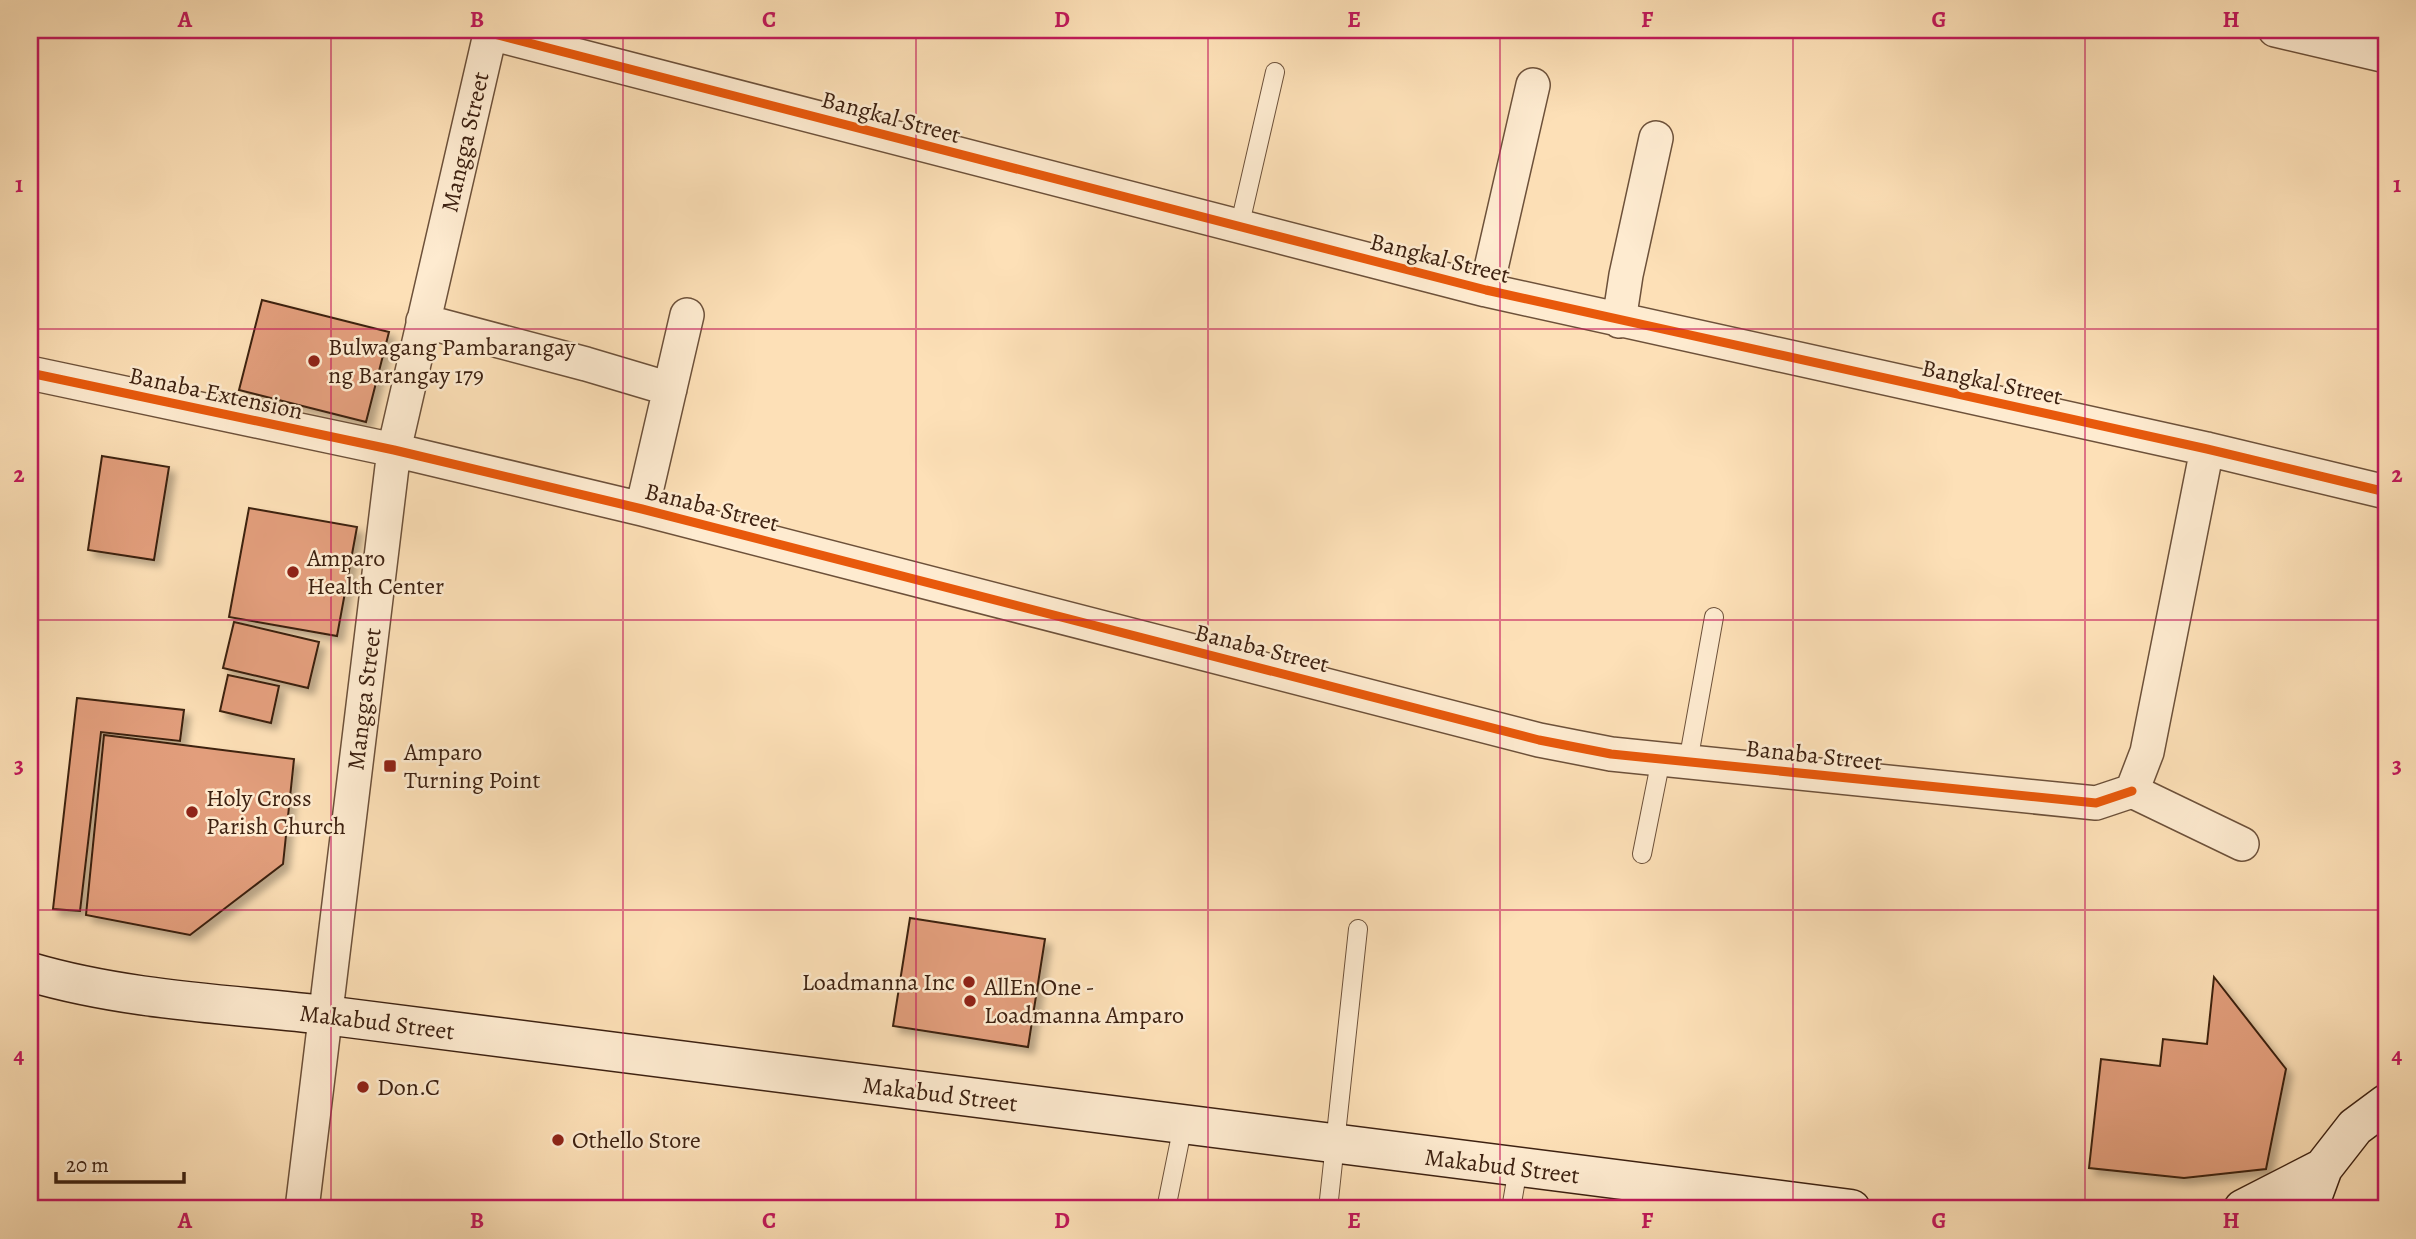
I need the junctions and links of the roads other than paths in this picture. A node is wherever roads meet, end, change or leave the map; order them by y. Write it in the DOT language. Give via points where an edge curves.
graph roads {
  1 [pos="2275,30"];
  2 [pos="491,32"];
  3 [pos="2386,56"];
  4 [pos="1275,72"];
  5 [pos="1533,85"];
  6 [pos="1656,138"];
  7 [pos="1239,228"];
  8 [pos="1486,290"];
  9 [pos="687,315"];
  10 [pos="423,321"];
  11 [pos="1619,321"];
  12 [pos="30,373"];
  13 [pos="670,389"];
  14 [pos="2207,449"];
  15 [pos="394,450"];
  16 [pos="2386,492"];
  17 [pos="642,509"];
  18 [pos="1714,617"];
  19 [pos="1675,761"];
  20 [pos="2132,791"];
  21 [pos="2242,844"];
  22 [pos="1642,854"];
  23 [pos="1358,929"];
  24 [pos="30,972"];
  25 [pos="325,1016"];
  26 [pos="2386,1104"];
  27 [pos="1183,1125"];
  28 [pos="1335,1145"];
  29 [pos="1518,1168"];
  30 [pos="2323,1168"];
  31 [pos="1803,1207"];
  32 [pos="302,1209"];
  33 [pos="1166,1209"];
  34 [pos="1328,1209"];
  35 [pos="1511,1209"];
  36 [pos="1851,1209"];
  37 [pos="2243,1209"];
  38 [pos="2308,1209"];
  1 -- 3 [label="street"];
  2 -- 7 [label="street, Bangkal Street"];
  2 -- 10 [label="street, Mangga Street"];
  4 -- 7 [label="lane"];
  5 -- 8 [label="street"];
  6 -- 11 [label="street"];
  7 -- 8 [label="street, Bangkal Street"];
  8 -- 11 [label="street, Bangkal Street"];
  9 -- 13 [label="street"];
  10 -- 13 [label="street"];
  10 -- 15 [label="street, Mangga Street"];
  11 -- 14 [label="street, Bangkal Street"];
  12 -- 15 [label="street, Banaba Extension"];
  13 -- 17 [label="street"];
  14 -- 16 [label="street, Bangkal Street"];
  14 -- 20 [label="street" via="2147,752"];
  15 -- 17 [label="street, Banaba Street"];
  15 -- 25 [label="street, Mangga Street"];
  17 -- 19 [label="street, Banaba Street" via="1539,740"];
  18 -- 19 [label="lane"];
  19 -- 20 [label="street, Banaba Street" via="2096,803"];
  19 -- 22 [label="lane"];
  20 -- 21 [label="street"];
  23 -- 28 [label="lane"];
  24 -- 25 [label="street, Makabud Street" via="65,983 143,995"];
  25 -- 27 [label="street, Makabud Street"];
  25 -- 32 [label="street, Mangga Street"];
  26 -- 30 [label="street" via="2355,1127"];
  27 -- 28 [label="street, Makabud Street"];
  27 -- 33 [label="lane"];
  28 -- 29 [label="street, Makabud Street"];
  28 -- 34 [label="lane"];
  29 -- 31 [label="street, Makabud Street"];
  29 -- 35 [label="lane"];
  30 -- 37 [label="street"];
  30 -- 38 [label="street"];
  31 -- 36 [label="street, Makabud Street"];
}
